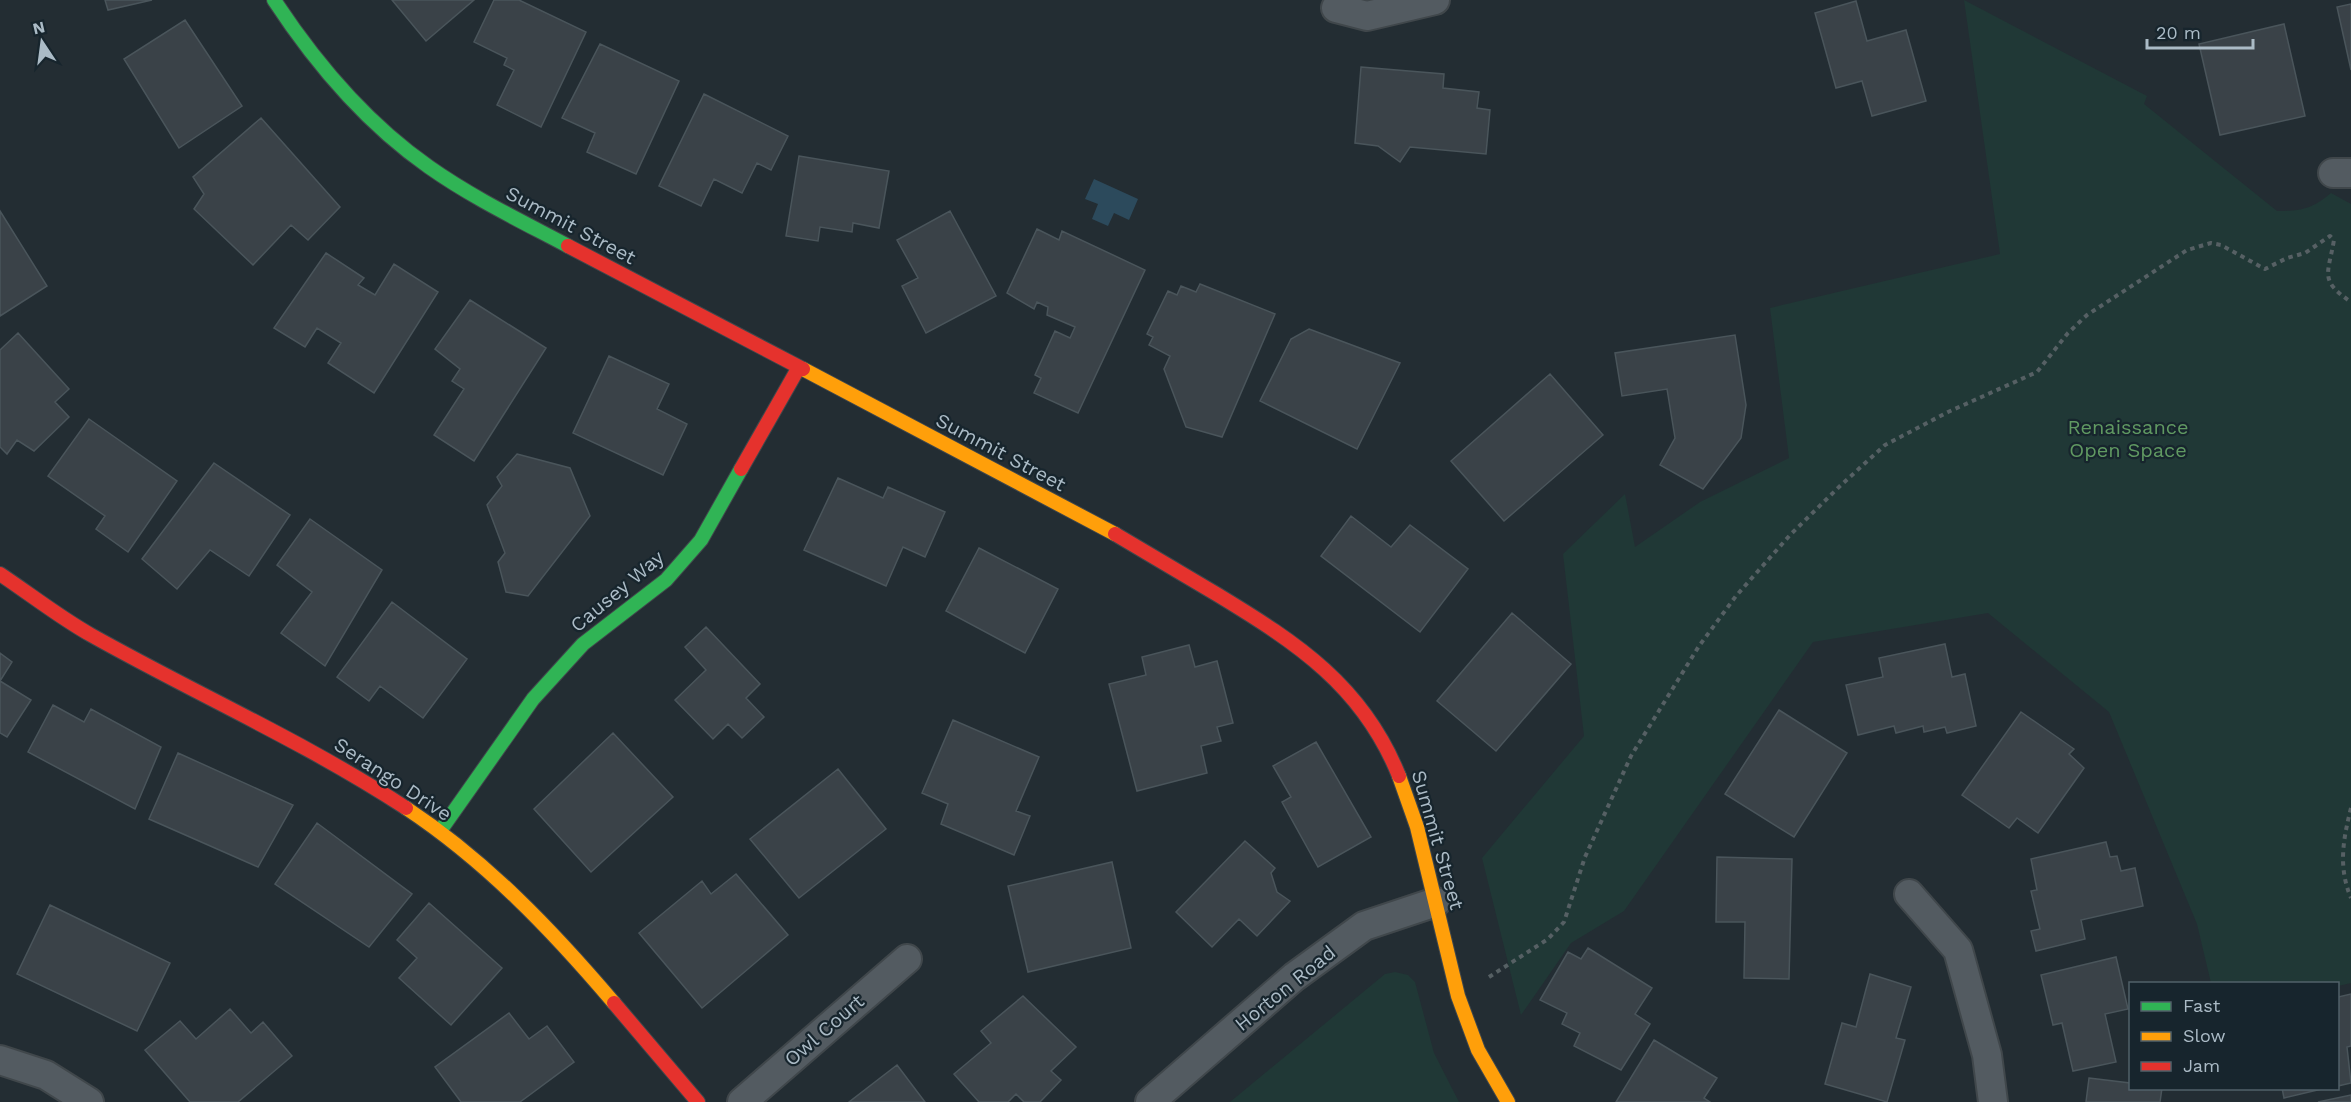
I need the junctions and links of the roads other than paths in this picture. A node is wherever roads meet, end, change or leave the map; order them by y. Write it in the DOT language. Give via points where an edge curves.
graph roads {
  1 [pos="274,0"];
  2 [pos="1436,0"];
  3 [pos="1336,8"];
  4 [pos="799,367"];
  5 [pos="0,574"];
  6 [pos="440,831"];
  7 [pos="1909,894"];
  8 [pos="1436,902"];
  9 [pos="907,959"];
  10 [pos="0,1060"];
  11 [pos="89,1102"];
  12 [pos="698,1102"];
  13 [pos="742,1102"];
  14 [pos="1150,1102"];
  15 [pos="1508,1102"];
  16 [pos="1993,1102"];
  1 -- 4 [label="street, Summit Street" via="334,81 419,160 521,221"];
  2 -- 3 [label="street" via="1368,16"];
  4 -- 6 [label="street, Causey Way" via="701,540 666,580 583,644 533,699"];
  4 -- 8 [label="street, Summit Street" via="1138,547 1307,652 1362,708 1390,752 1412,808"];
  5 -- 6 [label="street, Serango Drive" via="88,634 349,772"];
  6 -- 12 [label="street, Serango Drive" via="516,896 569,950"];
  7 -- 16 [label="street" via="1958,950 1987,1055"];
  8 -- 14 [label="street, Horton Road" via="1364,926 1294,977"];
  8 -- 15 [label="street, Summit Street" via="1457,995 1473,1043"];
  9 -- 13 [label="street, Owl Court"];
  10 -- 11 [label="street" via="46,1075"];
}
